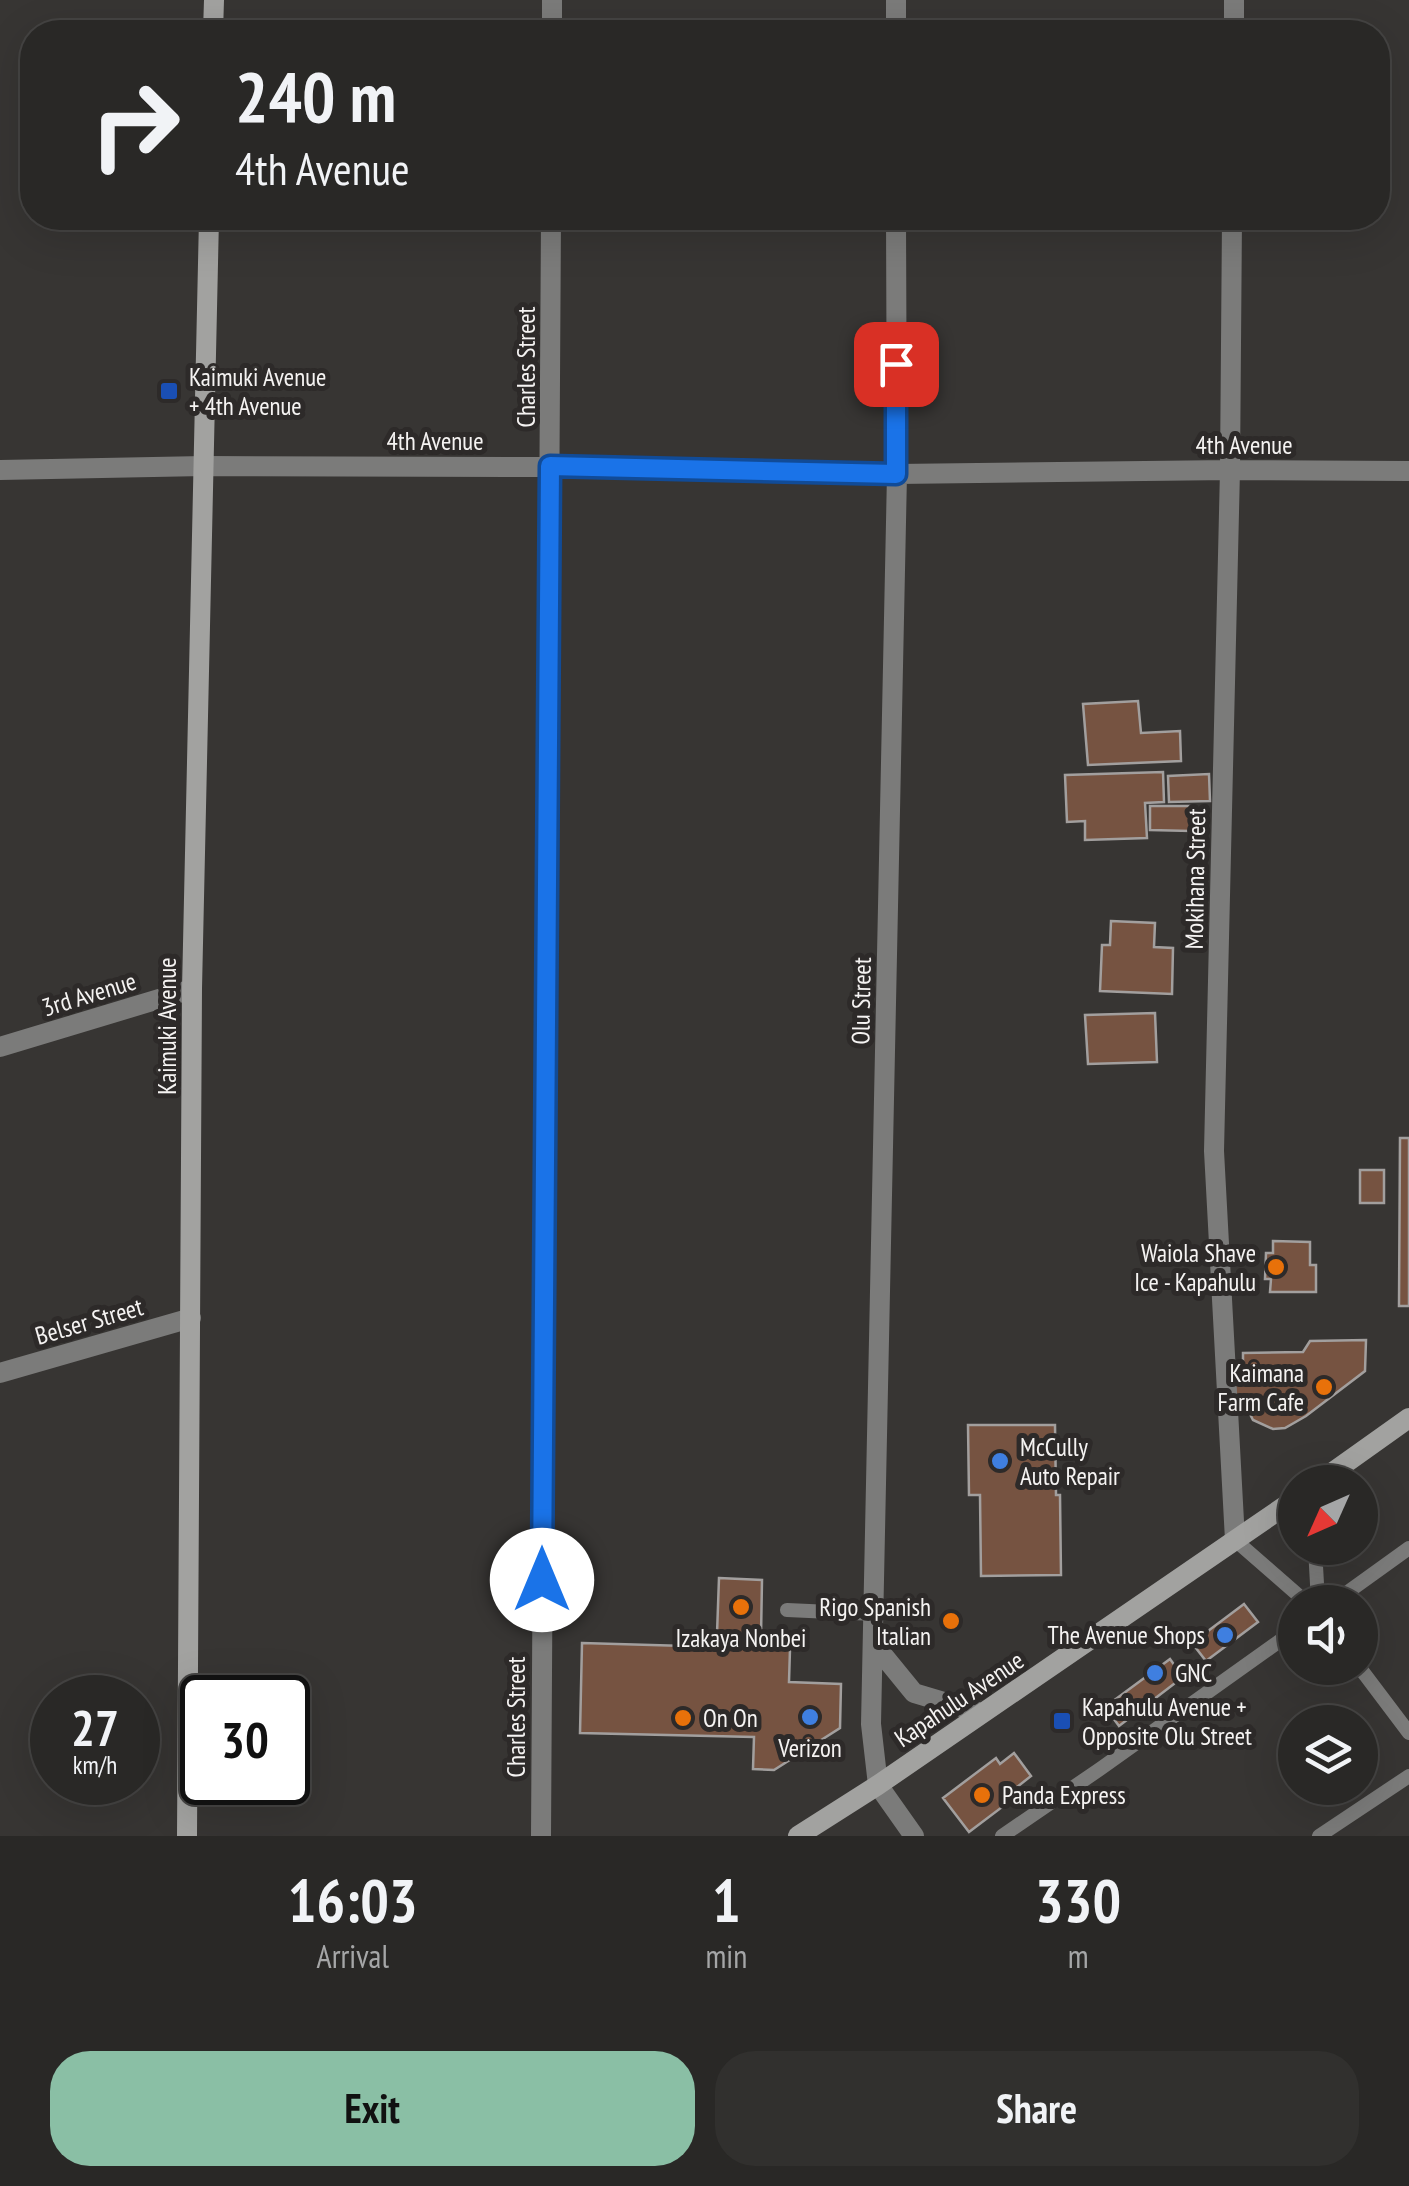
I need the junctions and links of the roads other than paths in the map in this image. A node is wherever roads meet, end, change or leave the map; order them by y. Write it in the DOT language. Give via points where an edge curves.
graph roads {
  1 [pos="210,230"];
  2 [pos="551,230"];
  3 [pos="896,230"];
  4 [pos="1232,230"];
  5 [pos="204,466"];
  6 [pos="550,466"];
  7 [pos="0,470"];
  8 [pos="1230,470"];
  9 [pos="1409,471"];
  10 [pos="896,474"];
  11 [pos="192,989"];
  12 [pos="0,1047"];
  13 [pos="191,1318"];
  14 [pos="0,1373"];
  15 [pos="1409,1420"];
  16 [pos="1344,1465"];
  17 [pos="1278,1511"];
  18 [pos="1235,1540"];
  19 [pos="1409,1548"];
  20 [pos="1287,1585"];
  21 [pos="1358,1585"];
  22 [pos="787,1610"];
  23 [pos="874,1614"];
  24 [pos="1278,1642"];
  25 [pos="874,1644"];
  26 [pos="1373,1685"];
  27 [pos="981,1713"];
  28 [pos="1409,1733"];
  29 [pos="1409,1776"];
  30 [pos="878,1784"];
  31 [pos="824,1827"];
  32 [pos="187,1836"];
  33 [pos="540,1836"];
  34 [pos="798,1836"];
  35 [pos="914,1836"];
  36 [pos="1002,1836"];
  37 [pos="1319,1836"];
  1 -- 5 [label="street, Kaimuki Avenue"];
  2 -- 6 [label="street, Charles Street"];
  3 -- 10 [label="street, Olu Street"];
  4 -- 8 [label="street, Mokihana Street"];
  5 -- 6 [label="street, 4th Avenue"];
  5 -- 7 [label="street, 4th Avenue"];
  5 -- 11 [label="street, Kaimuki Avenue"];
  6 -- 10 [label="street, 4th Avenue"];
  6 -- 33 [label="street, Charles Street"];
  8 -- 9 [label="street, 4th Avenue"];
  8 -- 10 [label="street, 4th Avenue"];
  8 -- 18 [label="street, Mokihana Street" via="1214,1151"];
  10 -- 23 [label="street, Olu Street"];
  11 -- 12 [label="street, 3rd Avenue"];
  11 -- 13 [label="street, Kaimuki Avenue"];
  13 -- 14 [label="street, Belser Street"];
  13 -- 32 [label="street, Kaimuki Avenue"];
  15 -- 16 [label="street"];
  17 -- 18 [label="street, Kapahulu Avenue"];
  18 -- 20 [label="lane"];
  18 -- 27 [label="street, Kapahulu Avenue"];
  19 -- 21 [label="lane"];
  22 -- 23 [label="lane"];
  23 -- 25 [label="street, Olu Street"];
  24 -- 36 [label="lane"];
  25 -- 27 [label="street" via="914,1693"];
  25 -- 30 [label="street, Olu Street"];
  26 -- 28 [label="lane"];
  27 -- 30 [label="street, Kapahulu Avenue"];
  29 -- 37 [label="lane"];
  30 -- 31 [label="street, Kapahulu Avenue"];
  30 -- 35 [label="street"];
  31 -- 34 [label="street, Kapahulu Avenue"];
}
